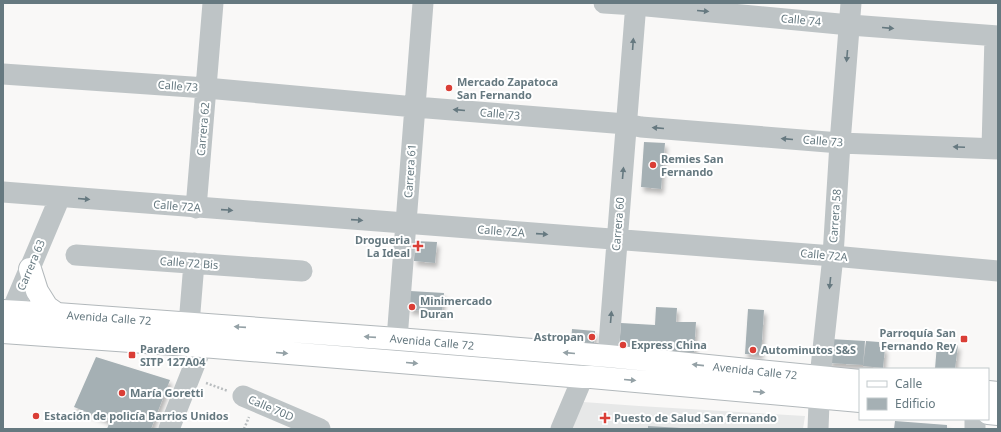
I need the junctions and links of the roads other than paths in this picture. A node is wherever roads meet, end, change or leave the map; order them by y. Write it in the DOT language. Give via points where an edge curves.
graph roads {
  1 [pos="213,3"];
  2 [pos="423,3"];
  3 [pos="604,3"];
  4 [pos="851,3"];
  5 [pos="636,4"];
  6 [pos="850,24"];
  7 [pos="996,36"];
  8 [pos="3,74"];
  9 [pos="206,88"];
  10 [pos="415,107"];
  11 [pos="626,124"];
  12 [pos="840,143"];
  13 [pos="995,148"];
  14 [pos="3,192"];
  15 [pos="60,197"];
  16 [pos="196,208"];
  17 [pos="406,224"];
  18 [pos="617,240"];
  19 [pos="76,254"];
  20 [pos="832,256"];
  21 [pos="194,263"];
  22 [pos="30,269"];
  23 [pos="302,271"];
  24 [pos="998,271"];
  25 [pos="7,312"];
  26 [pos="57,314"];
  27 [pos="189,324"];
  28 [pos="3,333"];
  29 [pos="397,339"];
  30 [pos="202,346"];
  31 [pos="608,356"];
  32 [pos="583,377"];
  33 [pos="859,381"];
  34 [pos="820,387"];
  35 [pos="243,396"];
  36 [pos="859,401"];
  37 [pos="169,429"];
  38 [pos="320,429"];
  39 [pos="561,429"];
  40 [pos="818,429"];
  1 -- 9 [label="street, Carrera 62"];
  2 -- 10 [label="street, Carrera 61"];
  3 -- 5 [label="street, Calle 74"];
  4 -- 6 [label="street, Carrera 58"];
  5 -- 6 [label="street, Calle 74, one-way"];
  11 -- 5 [label="street, Carrera 60, one-way"];
  6 -- 7 [label="street, Calle 74, one-way"];
  6 -- 12 [label="street, Carrera 58, one-way"];
  7 -- 13 [label="street"];
  8 -- 9 [label="street, Calle 73"];
  9 -- 10 [label="street, Calle 73"];
  9 -- 16 [label="street, Carrera 62"];
  11 -- 10 [label="street, Calle 73, one-way"];
  10 -- 17 [label="street, Carrera 61"];
  12 -- 11 [label="street, Calle 73, one-way"];
  18 -- 11 [label="street, Carrera 60, one-way"];
  13 -- 12 [label="street, Calle 73, one-way"];
  12 -- 20 [label="street, Carrera 58"];
  14 -- 15 [label="street, Calle 72A"];
  15 -- 16 [label="street, Calle 72A, one-way"];
  15 -- 22 [label="street, Carrera 63"];
  16 -- 17 [label="street, Calle 72A, one-way"];
  17 -- 18 [label="street, Calle 72A, one-way"];
  17 -- 29 [label="street, Carrera 61"];
  18 -- 20 [label="street, Calle 72A"];
  31 -- 18 [label="street, Carrera 60, one-way"];
  19 -- 21 [label="street, Calle 72 Bis"];
  20 -- 24 [label="street, Calle 72A"];
  20 -- 34 [label="street, Carrera 58, one-way"];
  21 -- 23 [label="street, Calle 72 Bis"];
  21 -- 27 [label="street"];
  22 -- 25 [label="street, Carrera 63"];
  22 -- 26 [label="main road" via="36,291 47,307"];
  25 -- 26 [label="main road, Avenida Calle 72"];
  25 -- 28 [label="street, Carrera 63"];
  26 -- 27 [label="main road, Avenida Calle 72"];
  29 -- 27 [label="main road, Avenida Calle 72, one-way"];
  28 -- 30 [label="main road, Avenida Calle 72"];
  31 -- 29 [label="main road, Avenida Calle 72, one-way"];
  30 -- 32 [label="main road, Avenida Calle 72, one-way"];
  30 -- 37 [label="street"];
  31 -- 32 [label="street"];
  34 -- 31 [label="main road, Avenida Calle 72, one-way"];
  32 -- 34 [label="main road, Avenida Calle 72, one-way"];
  32 -- 39 [label="street"];
  33 -- 34 [label="main road, Avenida Calle 72"];
  34 -- 36 [label="main road, Avenida Calle 72"];
  34 -- 40 [label="street, Carrera 58"];
  35 -- 38 [label="street, Calle 70D"];
}
